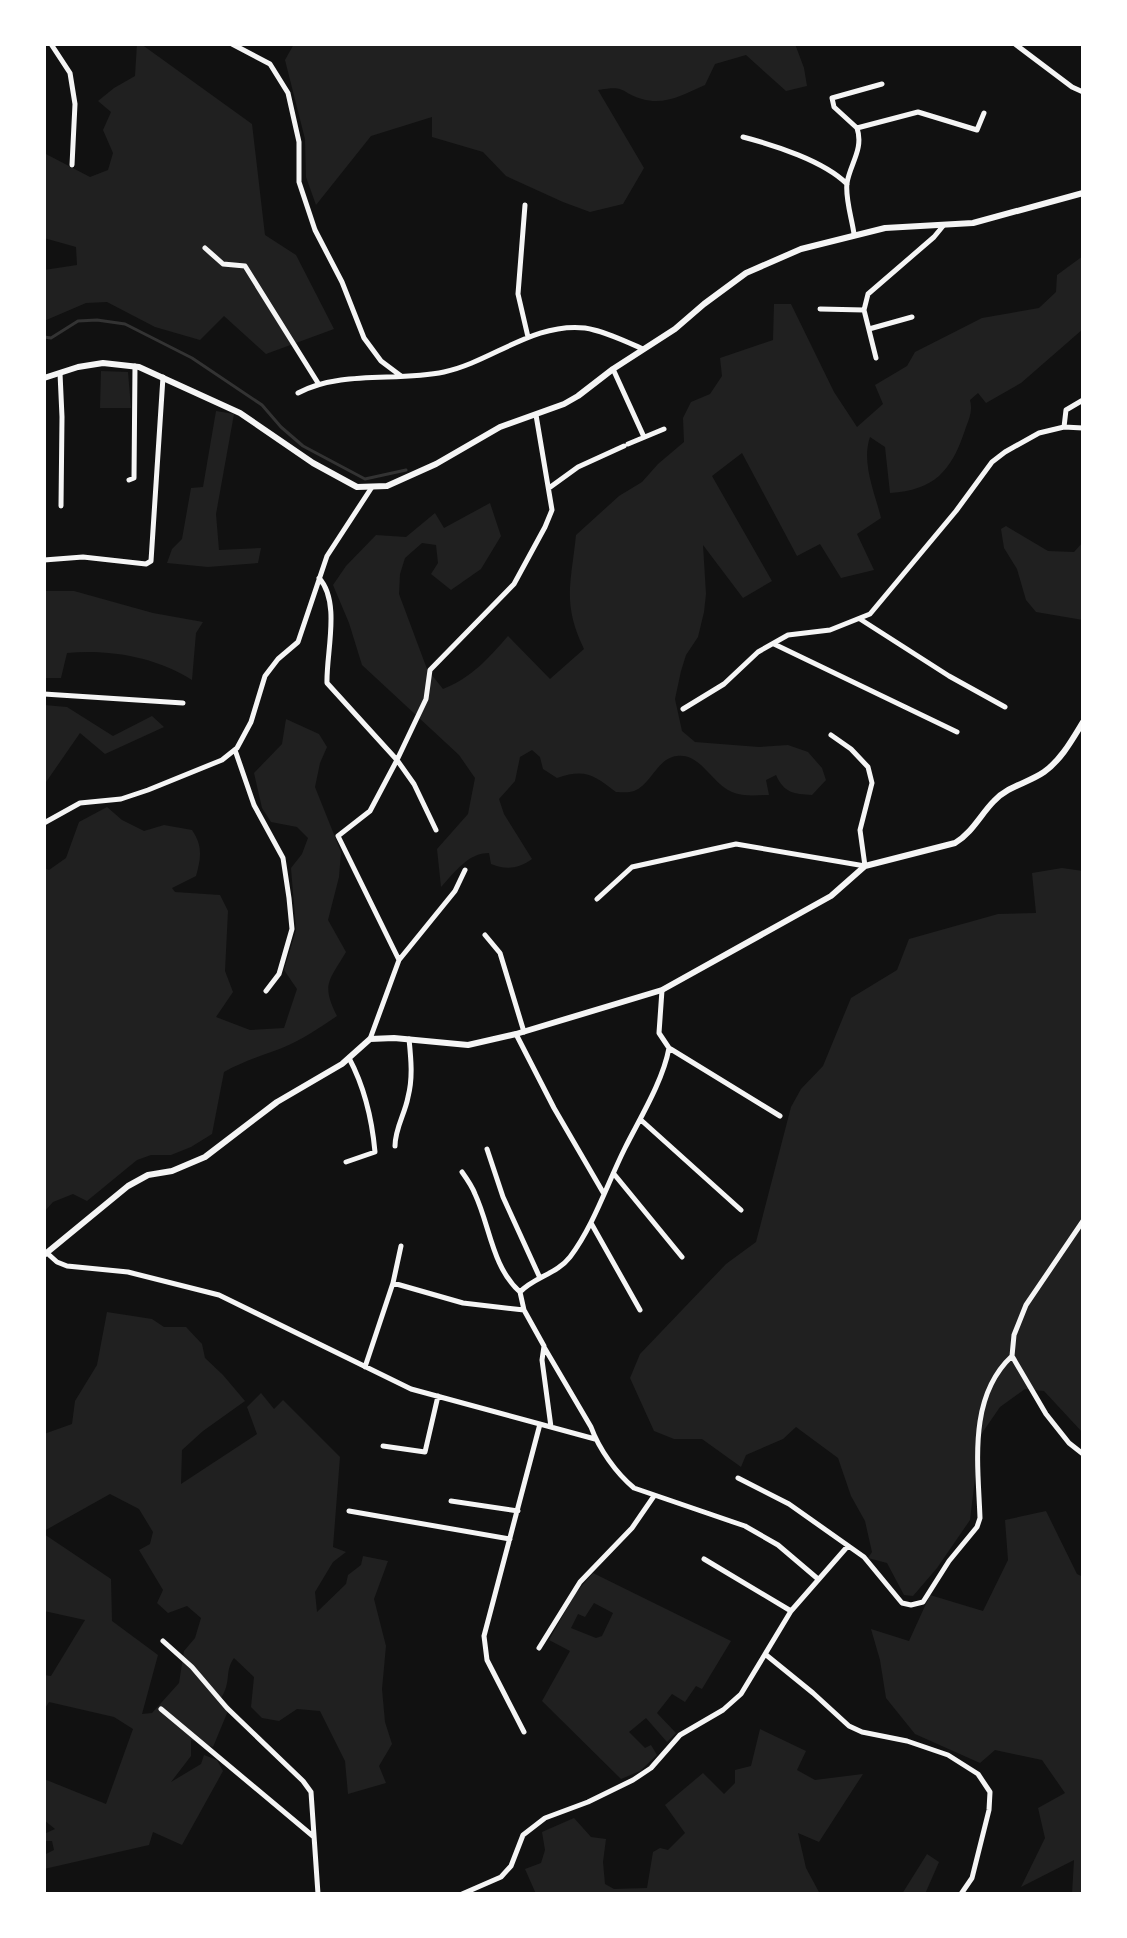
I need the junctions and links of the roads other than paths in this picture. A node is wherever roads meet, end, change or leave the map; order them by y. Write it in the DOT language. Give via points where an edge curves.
graph roads {
  1 [pos="51,44"];
  2 [pos="232,44"];
  3 [pos="1015,44"];
  4 [pos="882,84"];
  5 [pos="1083,92"];
  6 [pos="984,113"];
  7 [pos="857,128"];
  8 [pos="743,137"];
  9 [pos="72,165"];
  10 [pos="847,184"];
  11 [pos="1083,193"];
  12 [pos="525,205"];
  13 [pos="943,226"];
  14 [pos="854,234"];
  15 [pos="205,248"];
  16 [pos="820,309"];
  17 [pos="864,310"];
  18 [pos="912,317"];
  19 [pos="869,329"];
  20 [pos="528,337"];
  21 [pos="643,349"];
  22 [pos="876,358"];
  23 [pos="135,365"];
  24 [pos="613,369"];
  25 [pos="60,373"];
  26 [pos="401,376"];
  27 [pos="163,377"];
  28 [pos="44,378"];
  29 [pos="318,383"];
  30 [pos="298,393"];
  31 [pos="1083,400"];
  32 [pos="536,415"];
  33 [pos="1064,427"];
  34 [pos="1083,428"];
  35 [pos="664,429"];
  36 [pos="644,437"];
  37 [pos="129,480"];
  38 [pos="372,487"];
  39 [pos="549,488"];
  40 [pos="61,506"];
  41 [pos="44,560"];
  42 [pos="319,578"];
  43 [pos="860,619"];
  44 [pos="773,644"];
  45 [pos="44,694"];
  46 [pos="183,703"];
  47 [pos="1005,707"];
  48 [pos="683,709"];
  49 [pos="1083,722"];
  50 [pos="957,732"];
  51 [pos="831,735"];
  52 [pos="235,750"];
  53 [pos="397,760"];
  54 [pos="44,823"];
  55 [pos="436,830"];
  56 [pos="865,866"];
  57 [pos="465,870"];
  58 [pos="597,899"];
  59 [pos="485,935"];
  60 [pos="399,960"];
  61 [pos="662,990"];
  62 [pos="266,991"];
  63 [pos="520,1033"];
  64 [pos="370,1039"];
  65 [pos="409,1039"];
  66 [pos="669,1048"];
  67 [pos="349,1058"];
  68 [pos="780,1116"];
  69 [pos="641,1120"];
  70 [pos="395,1146"];
  71 [pos="487,1149"];
  72 [pos="346,1162"];
  73 [pos="462,1172"];
  74 [pos="614,1174"];
  75 [pos="604,1195"];
  76 [pos="741,1210"];
  77 [pos="1083,1221"];
  78 [pos="591,1222"];
  79 [pos="401,1246"];
  80 [pos="46,1254"];
  81 [pos="682,1257"];
  82 [pos="540,1278"];
  83 [pos="393,1283"];
  84 [pos="520,1292"];
  85 [pos="524,1310"];
  86 [pos="640,1310"];
  87 [pos="544,1346"];
  88 [pos="1012,1356"];
  89 [pos="365,1367"];
  90 [pos="438,1396"];
  91 [pos="540,1424"];
  92 [pos="551,1427"];
  93 [pos="595,1439"];
  94 [pos="383,1446"];
  95 [pos="1083,1454"];
  96 [pos="738,1478"];
  97 [pos="654,1496"];
  98 [pos="451,1501"];
  99 [pos="349,1511"];
  100 [pos="518,1511"];
  101 [pos="510,1539"];
  102 [pos="847,1547"];
  103 [pos="704,1559"];
  104 [pos="818,1579"];
  105 [pos="791,1611"];
  106 [pos="163,1641"];
  107 [pos="539,1648"];
  108 [pos="765,1654"];
  109 [pos="161,1709"];
  110 [pos="524,1732"];
  111 [pos="315,1838"];
  112 [pos="318,1894"];
  113 [pos="462,1894"];
  114 [pos="961,1894"];
  1 -- 9 [label="street" via="70,73 75,104"];
  2 -- 26 [label="street" via="270,64 288,93 299,142 299,182 315,230 364,338"];
  3 -- 5 [label="street"];
  4 -- 7 [label="street" via="832,98 834,107"];
  6 -- 7 [label="street" via="977,130 918,112"];
  7 -- 10 [label="street" via="857,158"];
  8 -- 10 [label="street" via="831,171"];
  10 -- 14 [label="street"];
  11 -- 13 [label="street" via="993,219"];
  12 -- 20 [label="street" via="518,294"];
  13 -- 14 [label="street"];
  13 -- 17 [label="street" via="868,294"];
  14 -- 21 [label="street" via="746,273"];
  15 -- 29 [label="street" via="223,264 245,266"];
  16 -- 17 [label="street"];
  17 -- 19 [label="street"];
  18 -- 19 [label="street"];
  19 -- 22 [label="street"];
  20 -- 21 [label="street" via="584,328"];
  20 -- 26 [label="street" via="447,371"];
  21 -- 24 [label="street"];
  23 -- 25 [label="street" via="103,363"];
  23 -- 27 [label="street"];
  23 -- 37 [label="street" via="134,478"];
  24 -- 32 [label="street" via="578,396"];
  24 -- 36 [label="street"];
  25 -- 28 [label="street"];
  25 -- 40 [label="street"];
  26 -- 29 [label="street"];
  27 -- 38 [label="street" via="240,413 357,487"];
  27 -- 41 [label="street" via="151,561"];
  29 -- 30 [label="street"];
  31 -- 33 [label="street" via="1066,410"];
  32 -- 38 [label="street" via="500,427 419,472"];
  32 -- 39 [label="street"];
  33 -- 34 [label="street"];
  33 -- 43 [label="street" via="1039,433 992,462 880,604"];
  35 -- 36 [label="street"];
  36 -- 39 [label="street" via="578,467"];
  38 -- 42 [label="street" via="333,546"];
  39 -- 53 [label="street" via="552,510 514,584 430,670 426,699"];
  42 -- 52 [label="street" via="298,642 265,676 251,722"];
  42 -- 53 [label="street" via="327,586 333,635 327,683"];
  43 -- 44 [label="street" via="830,630 788,635"];
  43 -- 47 [label="street"];
  44 -- 48 [label="street"];
  44 -- 50 [label="street"];
  45 -- 46 [label="street"];
  49 -- 56 [label="street" via="1060,757 1043,773 995,799 964,838"];
  51 -- 56 [label="street" via="868,767 872,783 860,830"];
  52 -- 54 [label="street" via="148,790 80,803"];
  52 -- 62 [label="street" via="254,805 283,858 289,898 292,929 279,974"];
  53 -- 55 [label="street"];
  53 -- 60 [label="street" via="370,811 338,836"];
  56 -- 58 [label="street" via="736,844 632,867"];
  56 -- 61 [label="street" via="831,896"];
  57 -- 60 [label="street" via="455,891"];
  59 -- 63 [label="street" via="500,953"];
  60 -- 64 [label="street"];
  61 -- 63 [label="street"];
  61 -- 66 [label="street" via="659,1033"];
  63 -- 65 [label="street" via="468,1045"];
  63 -- 75 [label="street"];
  64 -- 65 [label="street"];
  64 -- 67 [label="street"];
  65 -- 70 [label="street" via="411,1085"];
  66 -- 68 [label="street"];
  66 -- 69 [label="street"];
  67 -- 72 [label="street" via="368,1107 375,1152"];
  67 -- 80 [label="street" via="277,1102 205,1157 136,1180"];
  69 -- 74 [label="street"];
  69 -- 76 [label="street"];
  71 -- 82 [label="street"];
  73 -- 84 [label="street" via="476,1195 501,1266"];
  74 -- 75 [label="street"];
  74 -- 81 [label="street"];
  75 -- 78 [label="street"];
  77 -- 88 [label="street" via="1026,1305"];
  78 -- 82 [label="street" via="569,1259"];
  78 -- 86 [label="street"];
  79 -- 83 [label="street"];
  80 -- 89 [label="street" via="67,1266 128,1272 219,1295"];
  82 -- 84 [label="street"];
  83 -- 85 [label="street" via="463,1303"];
  83 -- 89 [label="street"];
  84 -- 85 [label="street"];
  85 -- 87 [label="street"];
  87 -- 92 [label="street"];
  87 -- 93 [label="street"];
  88 -- 95 [label="street" via="1046,1414"];
  88 -- 102 [label="street" via="999,1368 978,1424 977,1527 923,1602 902,1603 864,1557"];
  89 -- 90 [label="street"];
  90 -- 91 [label="street"];
  90 -- 94 [label="street" via="425,1452"];
  91 -- 92 [label="street"];
  91 -- 100 [label="street"];
  92 -- 93 [label="street"];
  93 -- 97 [label="street" via="620,1476"];
  96 -- 102 [label="street" via="789,1504"];
  97 -- 104 [label="street" via="745,1526 778,1545"];
  97 -- 107 [label="street" via="632,1528 580,1582"];
  98 -- 100 [label="street"];
  99 -- 101 [label="street"];
  100 -- 101 [label="street"];
  101 -- 110 [label="street" via="484,1636 487,1660"];
  102 -- 104 [label="street"];
  103 -- 105 [label="street"];
  104 -- 105 [label="street"];
  105 -- 108 [label="street"];
  106 -- 111 [label="street" via="303,1781 313,1798"];
  108 -- 113 [label="street" via="741,1694 717,1715 680,1735 651,1768 545,1818 523,1835 501,1877"];
  108 -- 114 [label="street" via="849,1726 948,1755 978,1774 990,1792 989,1810 972,1878"];
  109 -- 111 [label="street"];
  111 -- 112 [label="street"];
}
